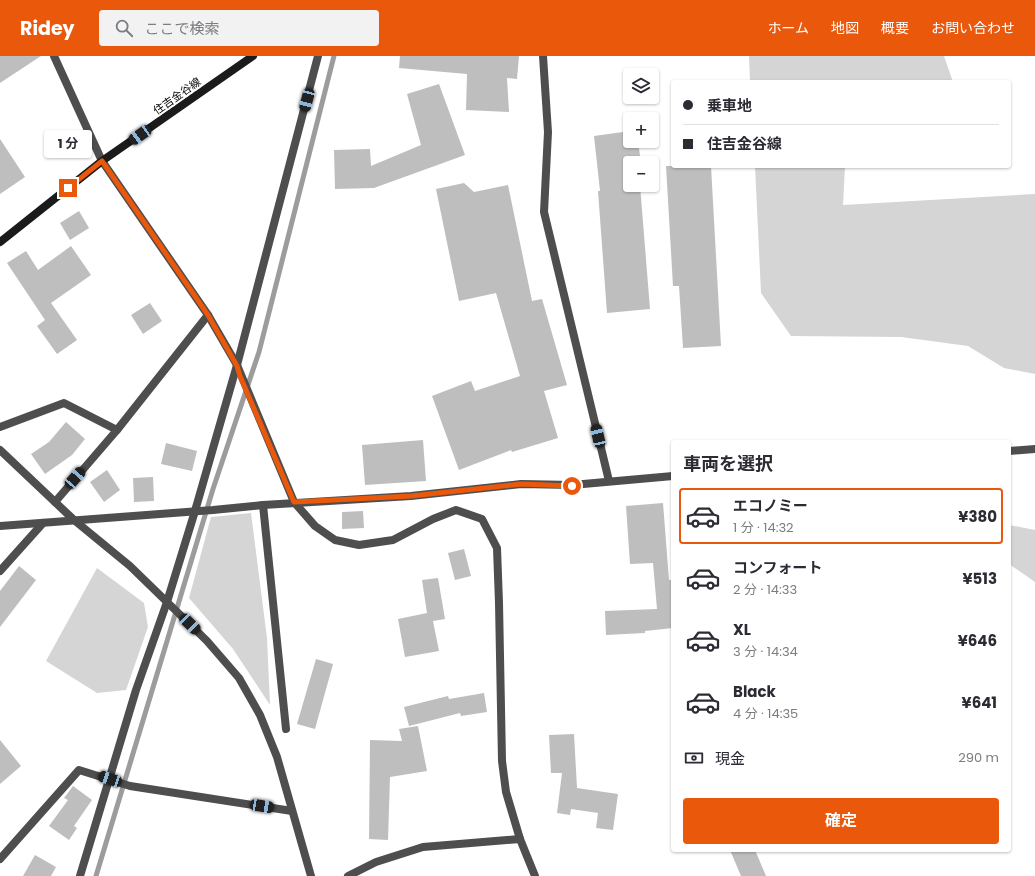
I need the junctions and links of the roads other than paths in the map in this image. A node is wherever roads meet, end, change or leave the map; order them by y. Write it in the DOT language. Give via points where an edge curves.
graph roads {
  1 [pos="54,56"];
  2 [pos="253,56"];
  3 [pos="318,56"];
  4 [pos="543,56"];
  5 [pos="102,161"];
  6 [pos="0,242"];
  7 [pos="208,315"];
  8 [pos="237,366"];
  9 [pos="0,427"];
  10 [pos="117,430"];
  11 [pos="1035,449"];
  12 [pos="0,450"];
  13 [pos="1011,451"];
  14 [pos="671,476"];
  15 [pos="609,481"];
  16 [pos="55,502"];
  17 [pos="294,502"];
  18 [pos="263,505"];
  19 [pos="197,511"];
  20 [pos="74,520"];
  21 [pos="43,523"];
  22 [pos="0,526"];
  23 [pos="0,571"];
  24 [pos="167,602"];
  25 [pos="286,729"];
  26 [pos="110,779"];
  27 [pos="292,811"];
  28 [pos="520,839"];
  29 [pos="0,859"];
  30 [pos="80,876"];
  31 [pos="311,876"];
  32 [pos="348,876"];
  33 [pos="535,876"];
  1 -- 5 [label="street"];
  2 -- 5 [label="main road, 住吉金谷線"];
  3 -- 8 [label="street"];
  4 -- 15 [label="street" via="548,132 544,212"];
  5 -- 6 [label="main road, 住吉金谷線"];
  5 -- 7 [label="street"];
  7 -- 8 [label="street"];
  7 -- 10 [label="street"];
  8 -- 17 [label="street"];
  8 -- 19 [label="street"];
  9 -- 10 [label="street" via="64,403"];
  10 -- 16 [label="street"];
  11 -- 13 [label="street"];
  12 -- 16 [label="street"];
  14 -- 15 [label="street"];
  15 -- 17 [label="street" via="572,486 521,484 411,496"];
  16 -- 20 [label="street"];
  17 -- 18 [label="street"];
  17 -- 28 [label="street" via="315,526 335,540 359,545 393,540 456,510 482,519 497,548 502,761 506,792"];
  18 -- 19 [label="street"];
  18 -- 25 [label="street"];
  19 -- 20 [label="street"];
  19 -- 24 [label="street"];
  20 -- 21 [label="street"];
  20 -- 24 [label="street" via="130,566"];
  21 -- 22 [label="street"];
  21 -- 23 [label="street"];
  24 -- 26 [label="street" via="136,690"];
  24 -- 27 [label="street" via="207,641 239,678 260,716 277,757"];
  26 -- 27 [label="street" via="130,786"];
  26 -- 29 [label="street" via="79,770"];
  26 -- 30 [label="street"];
  27 -- 31 [label="street"];
  28 -- 32 [label="street" via="422,848 376,862"];
  28 -- 33 [label="street"];
}
